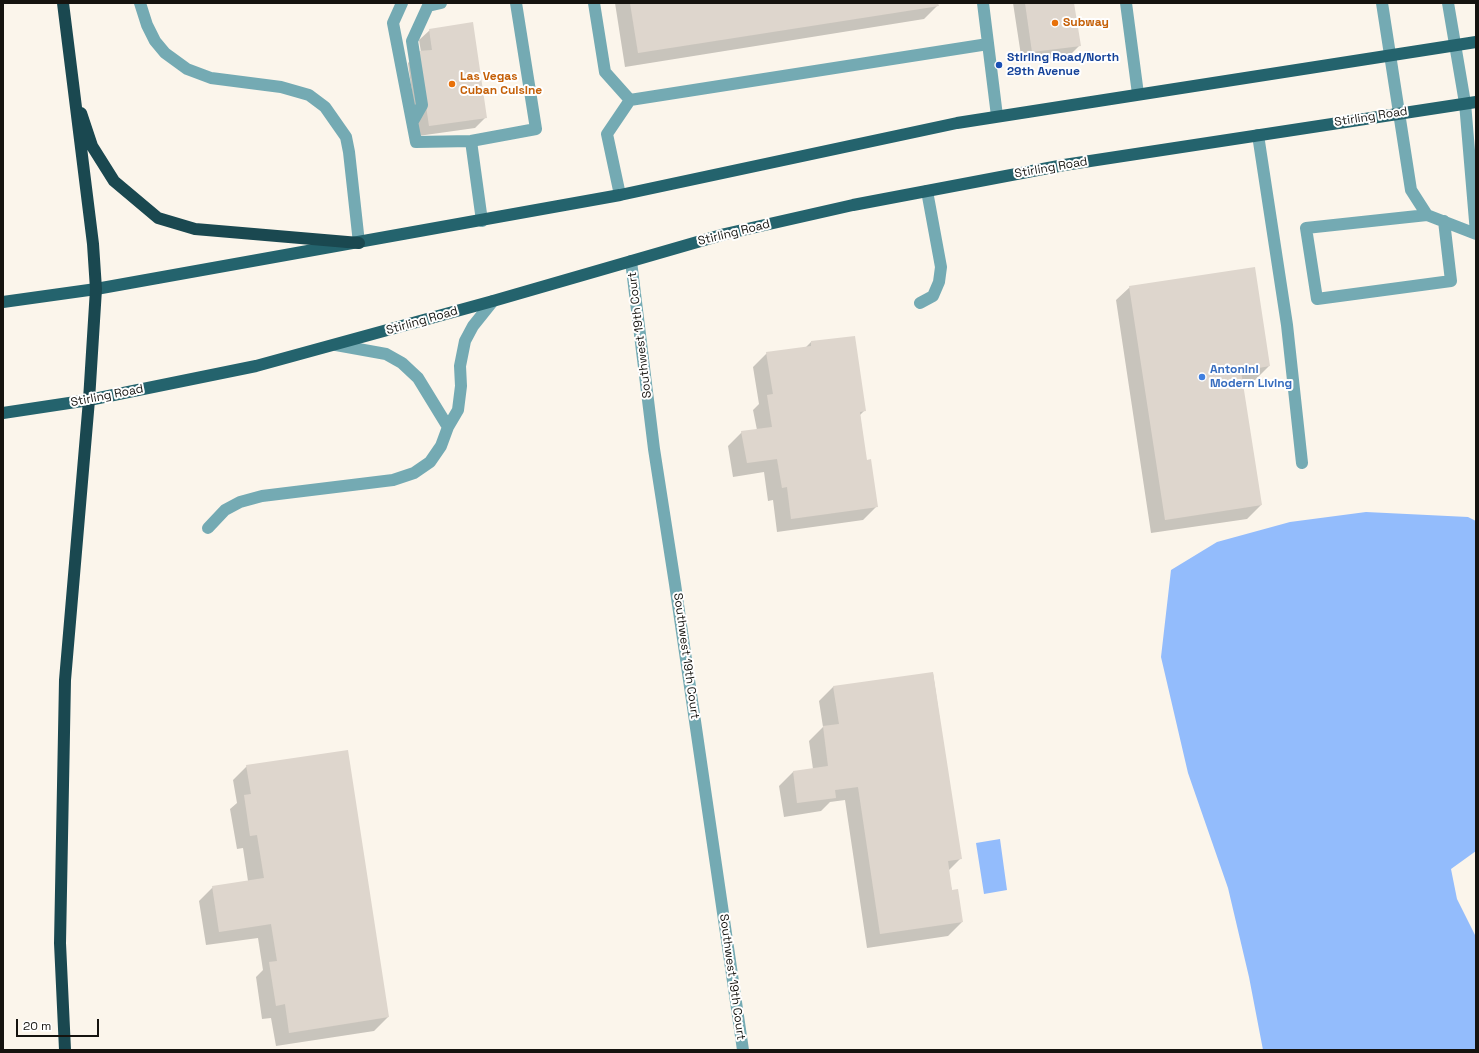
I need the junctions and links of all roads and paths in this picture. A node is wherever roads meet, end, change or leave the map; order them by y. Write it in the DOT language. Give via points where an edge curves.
graph roads {
  1 [pos="63,3"];
  2 [pos="140,3"];
  3 [pos="402,3"];
  4 [pos="441,3"];
  5 [pos="516,3"];
  6 [pos="594,3"];
  7 [pos="983,3"];
  8 [pos="1126,3"];
  9 [pos="1382,3"];
  10 [pos="1448,3"];
  11 [pos="1476,42"];
  12 [pos="988,44"];
  13 [pos="1456,45"];
  14 [pos="1390,55"];
  15 [pos="73,87"];
  16 [pos="1138,94"];
  17 [pos="630,100"];
  18 [pos="1471,102"];
  19 [pos="1400,113"];
  20 [pos="997,116"];
  21 [pos="412,121"];
  22 [pos="1258,135"];
  23 [pos="470,141"];
  24 [pos="927,191"];
  25 [pos="620,195"];
  26 [pos="1427,214"];
  27 [pos="482,221"];
  28 [pos="1444,221"];
  29 [pos="1476,233"];
  30 [pos="359,243"];
  31 [pos="631,261"];
  32 [pos="96,289"];
  33 [pos="493,301"];
  34 [pos="3,302"];
  35 [pos="920,303"];
  36 [pos="336,345"];
  37 [pos="89,400"];
  38 [pos="3,413"];
  39 [pos="448,427"];
  40 [pos="1302,463"];
  41 [pos="208,528"];
  42 [pos="65,1050"];
  43 [pos="743,1050"];
  1 -- 15 [label="highway"];
  2 -- 30 [label="street" via="155,40 165,53 187,69 211,78 281,87 309,95 325,107 346,137"];
  3 -- 21 [label="street" via="393,23"];
  4 -- 21 [label="street" via="428,6 412,41 422,105"];
  5 -- 23 [label="street" via="536,129"];
  6 -- 17 [label="street" via="605,72"];
  7 -- 12 [label="street"];
  8 -- 16 [label="street"];
  9 -- 14 [label="street"];
  10 -- 13 [label="street"];
  11 -- 13 [label="main road"];
  12 -- 17 [label="street"];
  12 -- 20 [label="street"];
  13 -- 14 [label="main road"];
  13 -- 18 [label="street"];
  14 -- 16 [label="main road"];
  14 -- 19 [label="street"];
  15 -- 30 [label="highway" via="92,146 114,181 158,218 195,229"];
  15 -- 32 [label="highway" via="93,244"];
  16 -- 20 [label="main road"];
  17 -- 25 [label="street" via="607,134"];
  18 -- 19 [label="main road, Stirling Road"];
  18 -- 29 [label="street"];
  19 -- 22 [label="main road, Stirling Road"];
  19 -- 26 [label="street" via="1411,190"];
  20 -- 25 [label="main road"];
  21 -- 23 [label="street" via="416,142"];
  22 -- 24 [label="main road, Stirling Road" via="1064,165"];
  22 -- 40 [label="street" via="1287,325"];
  23 -- 27 [label="street"];
  24 -- 31 [label="main road, Stirling Road" via="725,234"];
  24 -- 35 [label="street" via="941,267 940,282 933,296"];
  25 -- 27 [label="main road"];
  26 -- 28 [label="street"];
  26 -- 28 [label="street" via="1306,228 1317,299 1451,281"];
  27 -- 30 [label="main road"];
  28 -- 29 [label="street"];
  30 -- 32 [label="main road"];
  31 -- 33 [label="main road, Stirling Road"];
  31 -- 43 [label="street, Southwest 19th Court" via="654,449"];
  32 -- 34 [label="main road"];
  32 -- 37 [label="highway"];
  33 -- 36 [label="main road, Stirling Road"];
  33 -- 39 [label="street" via="473,326 466,341 460,366 458,410"];
  36 -- 37 [label="main road, Stirling Road" via="256,366"];
  36 -- 39 [label="street" via="386,354 402,364 418,378"];
  37 -- 38 [label="main road, Stirling Road"];
  37 -- 42 [label="highway" via="66,680 60,943"];
  39 -- 41 [label="street" via="441,446 430,462 414,473 393,480 262,496 240,502 225,510"];
}
